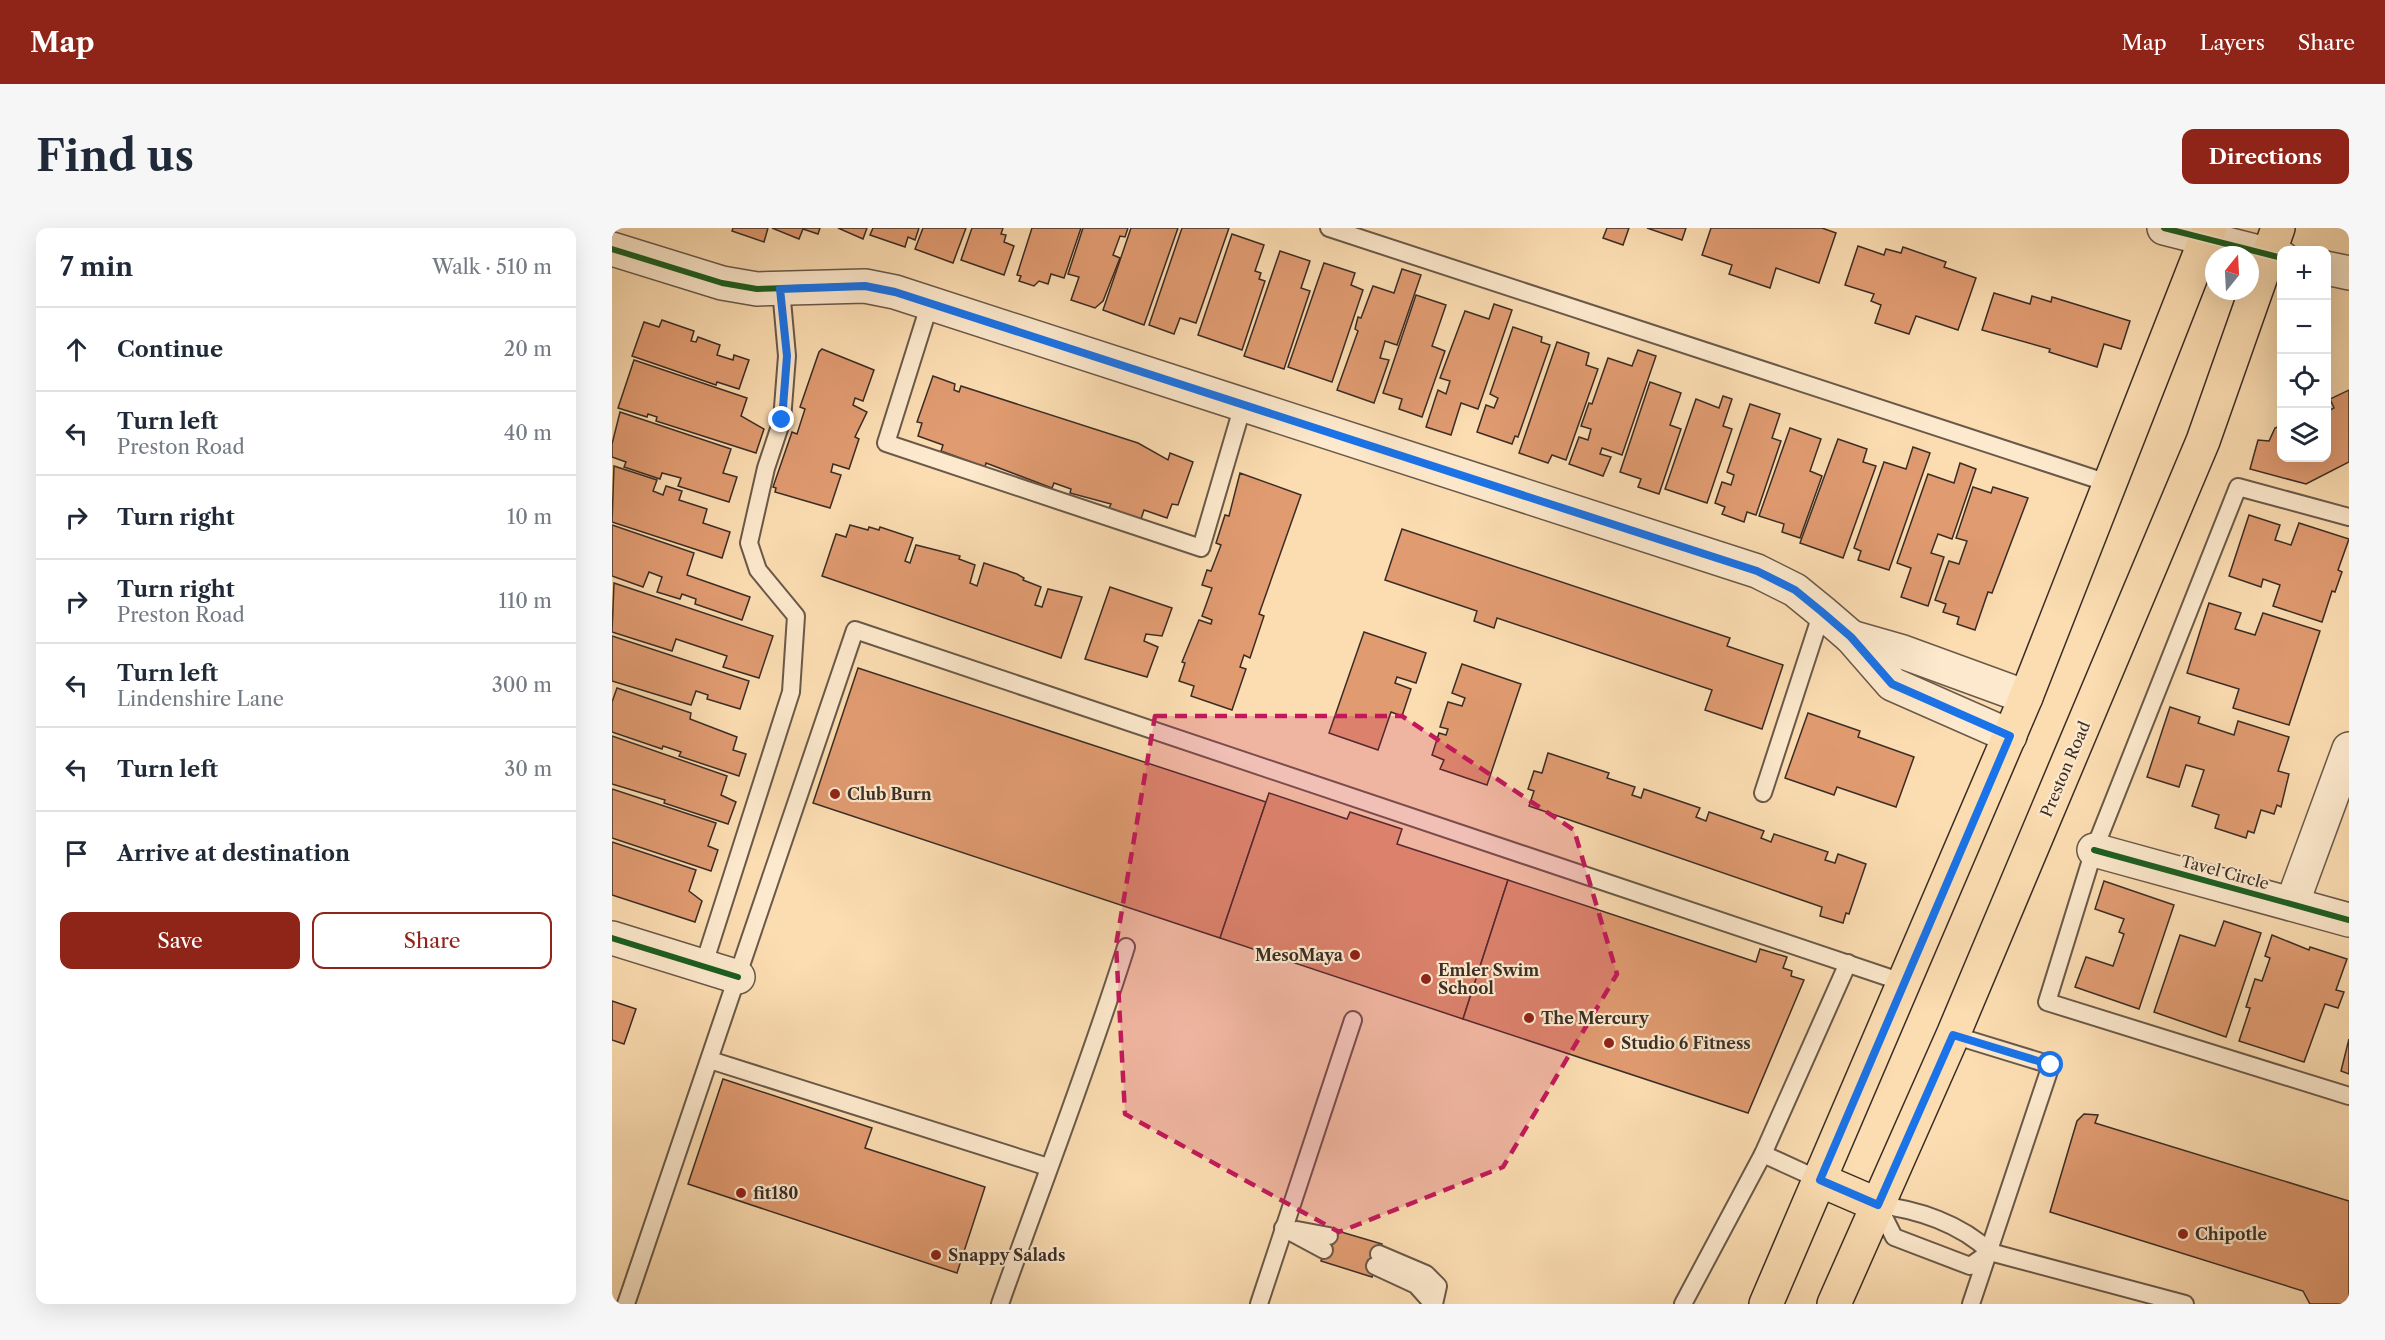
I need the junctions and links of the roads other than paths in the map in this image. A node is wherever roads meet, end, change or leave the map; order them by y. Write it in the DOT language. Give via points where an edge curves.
graph roads {
  1 [pos="1329,228"];
  2 [pos="2164,228"];
  3 [pos="2208,234"];
  4 [pos="2276,247"];
  5 [pos="612,249"];
  6 [pos="2331,269"];
  7 [pos="2349,273"];
  8 [pos="780,289"];
  9 [pos="930,303"];
  10 [pos="1243,405"];
  11 [pos="2111,484"];
  12 [pos="2349,518"];
  13 [pos="1822,612"];
  14 [pos="1851,637"];
  15 [pos="2026,698"];
  16 [pos="2010,736"];
  17 [pos="2349,748"];
  18 [pos="1762,793"];
  19 [pos="2094,850"];
  20 [pos="2292,904"];
  21 [pos="2349,920"];
  22 [pos="612,938"];
  23 [pos="1126,947"];
  24 [pos="1848,963"];
  25 [pos="703,967"];
  26 [pos="738,977"];
  27 [pos="1905,982"];
  28 [pos="1353,1020"];
  29 [pos="1953,1035"];
  30 [pos="710,1060"];
  31 [pos="2349,1096"];
  32 [pos="1763,1154"];
  33 [pos="1048,1167"];
  34 [pos="1820,1180"];
  35 [pos="1878,1205"];
  36 [pos="1283,1228"];
  37 [pos="1327,1243"];
  38 [pos="1990,1252"];
  39 [pos="1377,1260"];
  40 [pos="626,1304"];
  41 [pos="1000,1304"];
  42 [pos="1260,1304"];
  43 [pos="1433,1304"];
  44 [pos="1683,1304"];
  45 [pos="1766,1304"];
  46 [pos="1834,1304"];
  47 [pos="1971,1304"];
  48 [pos="2185,1304"];
  1 -- 11 [label="lane"];
  2 -- 3 [label="street"];
  3 -- 4 [label="street"];
  3 -- 11 [label="main road"];
  4 -- 29 [label="main road, Preston Road" via="2203,441"];
  5 -- 8 [label="street" via="722,283"];
  6 -- 7 [label="street"];
  8 -- 9 [label="street" via="865,286"];
  8 -- 25 [label="lane" via="787,356 782,420 766,468 749,543 758,570 796,616 791,692"];
  9 -- 10 [label="street"];
  9 -- 10 [label="lane" via="886,443 1201,548"];
  10 -- 13 [label="street" via="1757,571 1795,590"];
  11 -- 15 [label="main road"];
  12 -- 19 [label="lane" via="2238,487"];
  13 -- 14 [label="street"];
  13 -- 18 [label="lane"];
  14 -- 15 [label="street"];
  14 -- 16 [label="street" via="1892,684"];
  15 -- 16 [label="main road"];
  16 -- 27 [label="main road"];
  17 -- 20 [label="street"];
  19 -- 20 [label="street, Tavel Circle"];
  19 -- 31 [label="lane" via="2047,1002"];
  20 -- 21 [label="street, Tavel Circle"];
  22 -- 25 [label="street"];
  23 -- 33 [label="lane" via="1079,1092"];
  24 -- 26 [label="lane" via="855,630"];
  24 -- 27 [label="lane"];
  24 -- 32 [label="lane"];
  25 -- 26 [label="street"];
  26 -- 30 [label="lane"];
  27 -- 34 [label="main road"];
  28 -- 36 [label="lane"];
  29 -- 35 [label="main road, Preston Road"];
  29 -- 38 [label="lane" via="2051,1065"];
  30 -- 33 [label="lane"];
  30 -- 40 [label="lane"];
  32 -- 34 [label="lane"];
  32 -- 44 [label="lane"];
  33 -- 41 [label="lane"];
  34 -- 35 [label="main road"];
  34 -- 45 [label="main road"];
  35 -- 38 [label="lane" via="1908,1208 1974,1237"];
  35 -- 38 [label="lane" via="1894,1237 1970,1266"];
  35 -- 46 [label="main road, Preston Road"];
  36 -- 37 [label="lane"];
  36 -- 42 [label="lane"];
  38 -- 47 [label="lane"];
  38 -- 48 [label="lane"];
  39 -- 43 [label="lane" via="1426,1274 1438,1286"];
}
